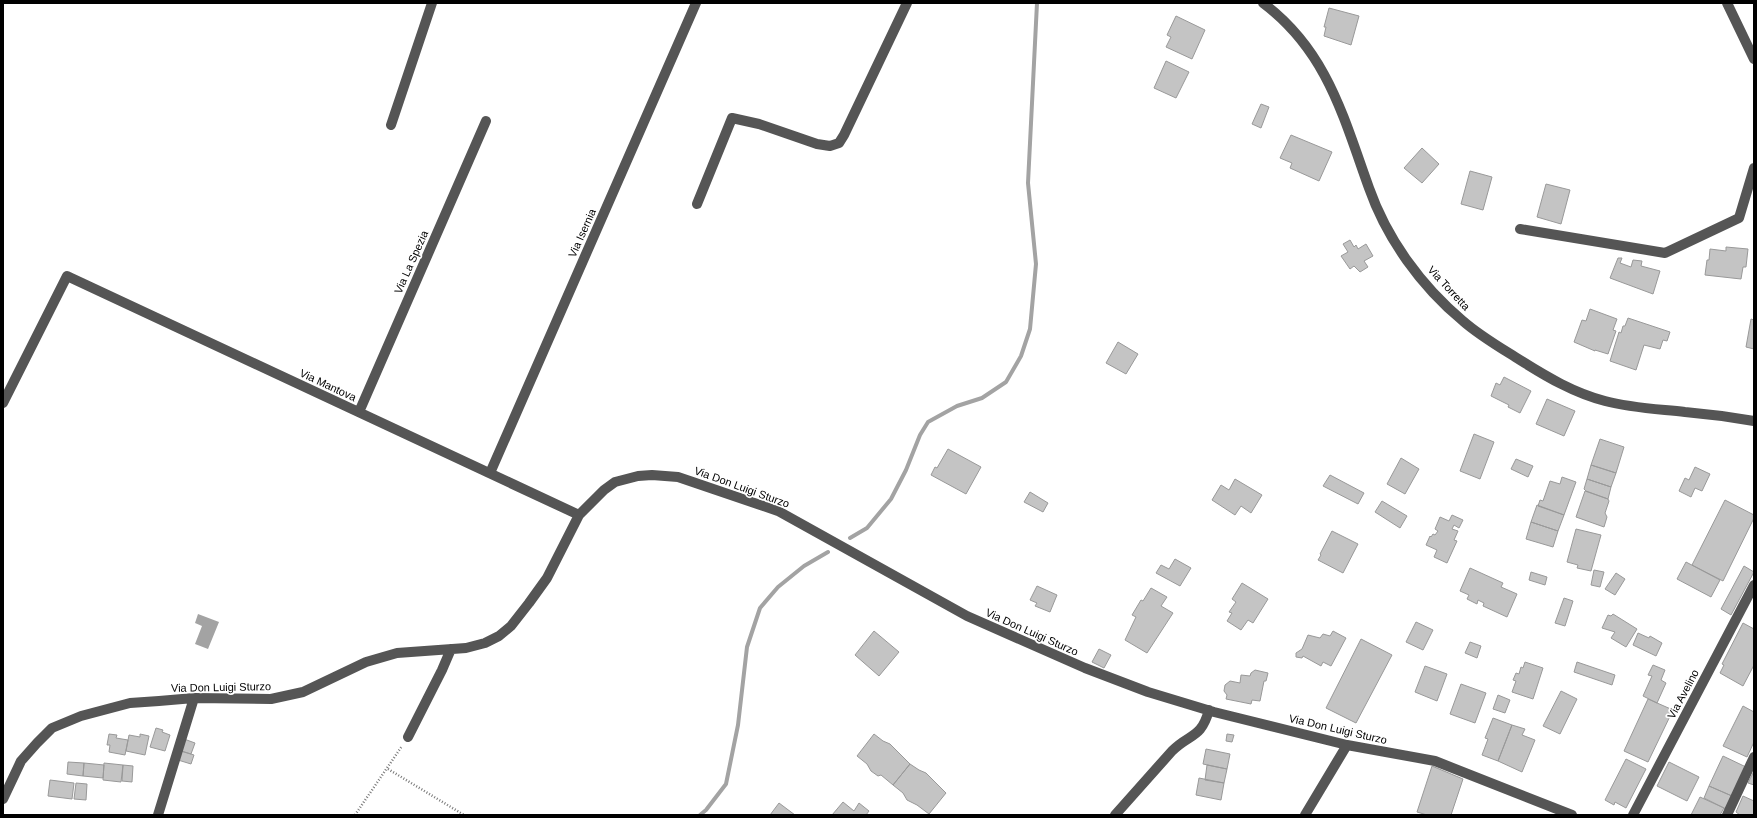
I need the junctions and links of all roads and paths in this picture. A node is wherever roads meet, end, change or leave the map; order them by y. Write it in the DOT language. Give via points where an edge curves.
graph roads {
  1 [pos="432,3"];
  2 [pos="696,3"];
  3 [pos="907,3"];
  4 [pos="1727,3"];
  5 [pos="1269,5"];
  6 [pos="1754,59"];
  7 [pos="486,121"];
  8 [pos="391,125"];
  9 [pos="1754,168"];
  10 [pos="697,204"];
  11 [pos="1520,229"];
  12 [pos="3,403"];
  13 [pos="359,412"];
  14 [pos="1754,421"];
  15 [pos="490,473"];
  16 [pos="579,514"];
  17 [pos="1754,585"];
  18 [pos="451,649"];
  19 [pos="194,698"];
  20 [pos="1209,710"];
  21 [pos="408,737"];
  22 [pos="1347,745"];
  23 [pos="1754,758"];
  24 [pos="388,768"];
  25 [pos="3,799"];
  26 [pos="158,815"];
  27 [pos="355,815"];
  28 [pos="464,815"];
  29 [pos="1115,815"];
  30 [pos="1305,815"];
  31 [pos="1572,815"];
  32 [pos="1633,815"];
  33 [pos="1727,815"];
  1 -- 8 [label="street"];
  2 -- 15 [label="street, Via Isernia"];
  3 -- 10 [label="street" via="839,143 830,146 816,144 759,124 732,118"];
  4 -- 6 [label="street"];
  5 -- 14 [label="street, Via Torretta" via="1301,38 1318,63 1332,88 1384,223 1404,255 1443,304 1490,341 1580,394 1630,407"];
  7 -- 13 [label="street, Via La Spezia"];
  9 -- 11 [label="street" via="1739,218 1665,253"];
  12 -- 13 [label="street, Via Mantova" via="67,276"];
  13 -- 15 [label="street, Via Mantova"];
  15 -- 16 [label="street, Via Mantova"];
  16 -- 18 [label="street, Via Don Luigi Sturzo" via="547,578 511,626 485,643"];
  16 -- 20 [label="street, Via Don Luigi Sturzo" via="615,482 638,476 678,477 778,511 967,616 996,629 1148,692"];
  17 -- 32 [label="street, Via Avelino"];
  18 -- 19 [label="street, Via Don Luigi Sturzo" via="398,653 366,662 303,692 271,699"];
  18 -- 21 [label="street"];
  19 -- 25 [label="street, Via Don Luigi Sturzo" via="130,703 81,716 52,728 36,742 21,761"];
  19 -- 26 [label="street"];
  20 -- 22 [label="street, Via Don Luigi Sturzo"];
  20 -- 29 [label="street" via="1201,730 1172,751"];
  21 -- 24 [label="path"];
  22 -- 30 [label="street"];
  22 -- 31 [label="street, Via Don Luigi Sturzo" via="1435,762"];
  23 -- 33 [label="street"];
  24 -- 27 [label="path"];
  24 -- 28 [label="path"];
}
